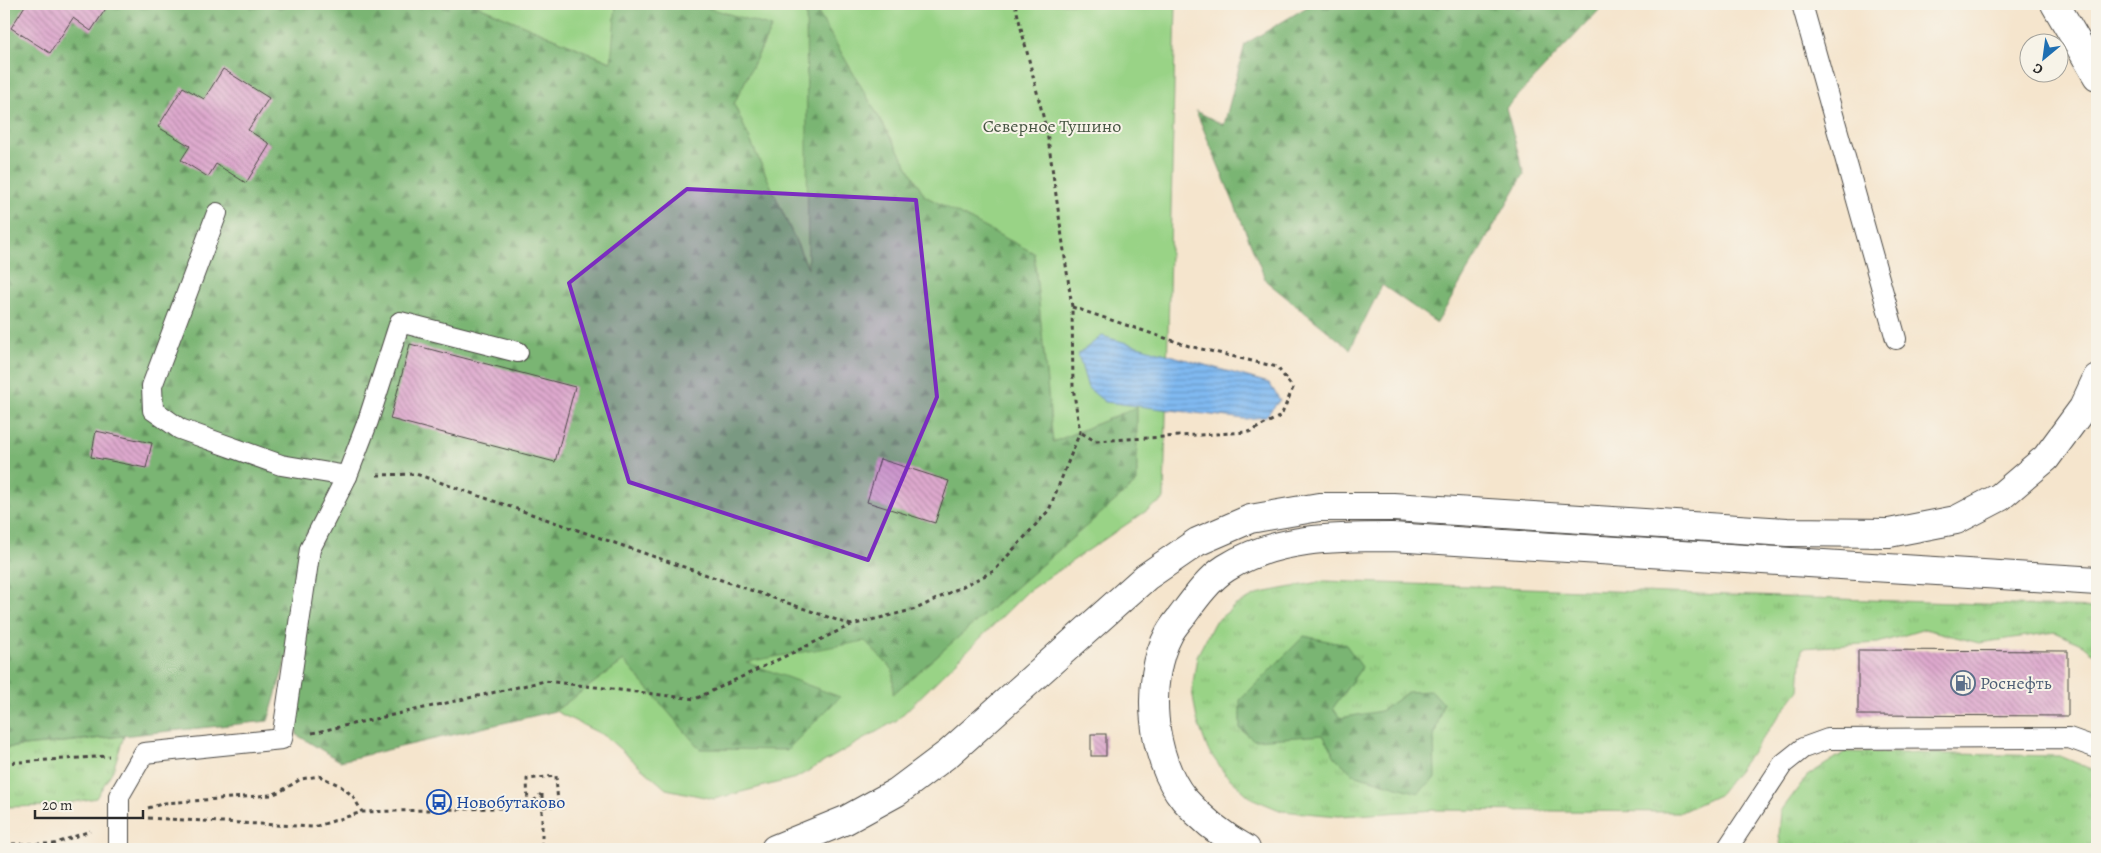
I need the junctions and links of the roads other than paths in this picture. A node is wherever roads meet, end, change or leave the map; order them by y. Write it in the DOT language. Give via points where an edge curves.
graph roads {
  1 [pos="1802,4"];
  2 [pos="2055,4"];
  3 [pos="2097,76"];
  4 [pos="217,213"];
  5 [pos="1896,340"];
  6 [pos="518,352"];
  7 [pos="2097,378"];
  8 [pos="347,476"];
  9 [pos="2097,581"];
  10 [pos="2097,748"];
  11 [pos="119,849"];
  12 [pos="775,849"];
  13 [pos="1246,849"];
  14 [pos="1727,849"];
  1 -- 5 [label="lane"];
  2 -- 3 [label="main road"];
  4 -- 8 [label="lane" via="152,386 153,410 180,430 282,465"];
  6 -- 8 [label="lane" via="400,322"];
  7 -- 12 [label="main road" via="2083,408 2046,458 2000,497 1956,520 1889,533 1787,532 1394,507 1319,507 1250,520 1197,542 1146,578 949,753 897,792 846,820"];
  8 -- 11 [label="lane" via="310,548 282,739 144,753 119,796"];
  9 -- 13 [label="main road" via="1392,537 1322,538 1267,550 1226,568 1195,599 1169,634 1155,678 1155,722 1163,762 1184,799 1220,835"];
  10 -- 14 [label="lane" via="2069,738 1828,739 1803,748 1783,764"];
}
